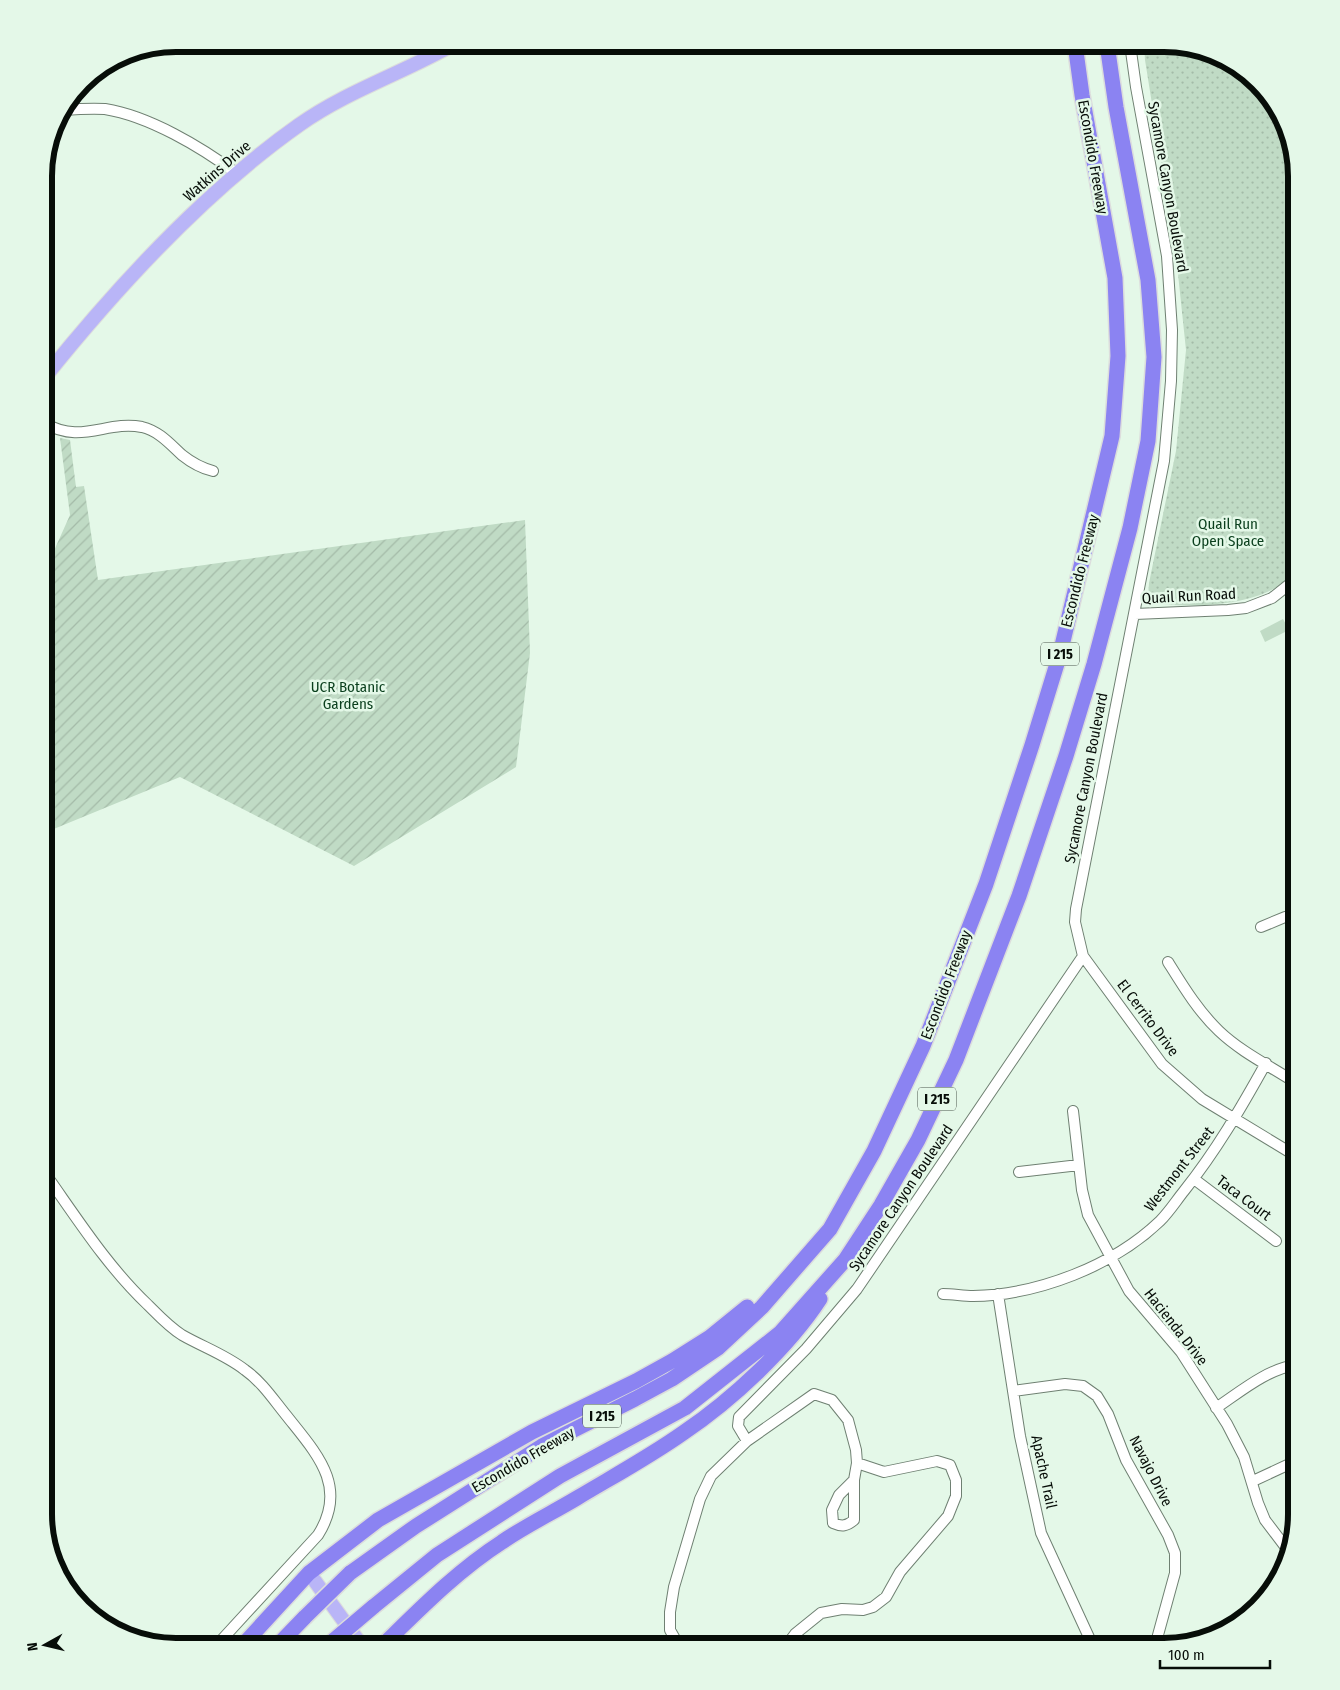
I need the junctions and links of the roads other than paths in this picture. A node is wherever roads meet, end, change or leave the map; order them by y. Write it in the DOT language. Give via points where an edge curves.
graph roads {
  1 [pos="436,53"];
  2 [pos="1076,53"];
  3 [pos="1109,53"];
  4 [pos="1131,53"];
  5 [pos="72,109"];
  6 [pos="236,173"];
  7 [pos="53,368"];
  8 [pos="53,428"];
  9 [pos="213,471"];
  10 [pos="1288,585"];
  11 [pos="1135,614"];
  12 [pos="1288,917"];
  13 [pos="1261,927"];
  14 [pos="1083,956"];
  15 [pos="1168,962"];
  16 [pos="1266,1064"];
  17 [pos="1288,1077"];
  18 [pos="1073,1111"];
  19 [pos="1235,1118"];
  20 [pos="1288,1151"];
  21 [pos="1079,1165"];
  22 [pos="1019,1172"];
  23 [pos="1194,1179"];
  24 [pos="52,1184"];
  25 [pos="830,1229"];
  26 [pos="1276,1241"];
  27 [pos="1110,1258"];
  28 [pos="845,1260"];
  29 [pos="943,1294"];
  30 [pos="998,1294"];
  31 [pos="1288,1366"];
  32 [pos="1013,1391"];
  33 [pos="1216,1408"];
  34 [pos="747,1441"];
  35 [pos="857,1463"];
  36 [pos="1288,1465"];
  37 [pos="854,1480"];
  38 [pos="1253,1481"];
  39 [pos="1283,1544"];
  40 [pos="309,1573"];
  41 [pos="223,1638"];
  42 [pos="249,1638"];
  43 [pos="284,1638"];
  44 [pos="337,1638"];
  45 [pos="356,1638"];
  46 [pos="390,1638"];
  47 [pos="674,1638"];
  48 [pos="792,1638"];
  49 [pos="1089,1638"];
  50 [pos="1157,1638"];
  1 -- 6 [label="main road, Watkins Drive" via="300,124"];
  2 -- 25 [label="highway, Escondido Freeway / I 215" via="1115,278 1118,356 1112,436 1060,654 986,884 923,1046 874,1151"];
  3 -- 28 [label="highway, I 215" via="1148,280 1154,357 1148,441 1130,528 1066,756 1019,896 956,1060 918,1140"];
  4 -- 11 [label="street, Sycamore Canyon Boulevard" via="1168,256 1173,356 1164,461"];
  5 -- 6 [label="street" via="104,109 142,119 213,156"];
  6 -- 7 [label="main road, Watkins Drive" via="135,273"];
  8 -- 9 [label="street" via="75,433 143,427 158,434 196,465"];
  10 -- 11 [label="street, Quail Run Road" via="1272,598 1246,608"];
  11 -- 14 [label="street, Sycamore Canyon Boulevard" via="1076,909 1076,928"];
  12 -- 13 [label="street"];
  14 -- 19 [label="street, El Cerrito Drive" via="1162,1064 1202,1099"];
  14 -- 34 [label="street, Sycamore Canyon Boulevard" via="853,1294 794,1362 739,1417 738,1426"];
  15 -- 16 [label="street" via="1188,994 1218,1030"];
  16 -- 17 [label="street"];
  16 -- 19 [label="street, Westmont Street"];
  18 -- 21 [label="street, Hacienda Drive"];
  19 -- 20 [label="street, El Cerrito Drive"];
  19 -- 23 [label="street, Westmont Street"];
  21 -- 22 [label="street"];
  21 -- 27 [label="street, Hacienda Drive" via="1088,1215"];
  23 -- 26 [label="street, Taca Court"];
  23 -- 27 [label="street, Westmont Street" via="1160,1220"];
  24 -- 41 [label="street" via="108,1263 127,1284 175,1330 253,1376 310,1445 327,1473 330,1505 318,1535"];
  25 -- 40 [label="highway" via="735,1318 710,1337 636,1381 532,1432 378,1520"];
  25 -- 43 [label="highway, Escondido Freeway / I 215, bridge" via="762,1307 718,1348 672,1379 542,1446 416,1526 350,1573"];
  27 -- 30 [label="street, Westmont Street" via="1060,1280"];
  27 -- 33 [label="street, Hacienda Drive" via="1129,1291 1181,1352"];
  28 -- 44 [label="highway, I 215, bridge" via="780,1332 685,1408 560,1476 437,1555"];
  28 -- 46 [label="highway" via="807,1318 778,1352 738,1390 698,1423 640,1461 502,1542 458,1574"];
  29 -- 30 [label="street, Westmont Street"];
  30 -- 32 [label="street, Apache Trail"];
  31 -- 33 [label="street" via="1258,1380"];
  32 -- 49 [label="street, Apache Trail" via="1041,1533"];
  32 -- 50 [label="street, Navajo Drive" via="1065,1384 1083,1386 1097,1396 1108,1414 1126,1460 1168,1535 1174,1553 1175,1573"];
  33 -- 38 [label="street, Hacienda Drive" via="1244,1457"];
  34 -- 35 [label="street" via="814,1394 832,1400 848,1420"];
  34 -- 47 [label="street" via="711,1476 700,1499 674,1587 670,1630"];
  35 -- 37 [label="street"];
  35 -- 48 [label="street" via="884,1472 937,1461 950,1465 956,1480 956,1496 948,1516 900,1572 881,1602 863,1610 821,1613"];
  36 -- 38 [label="street"];
  38 -- 39 [label="street, Hacienda Drive" via="1265,1520"];
  40 -- 42 [label="highway"];
  40 -- 45 [label="main road"];
}
